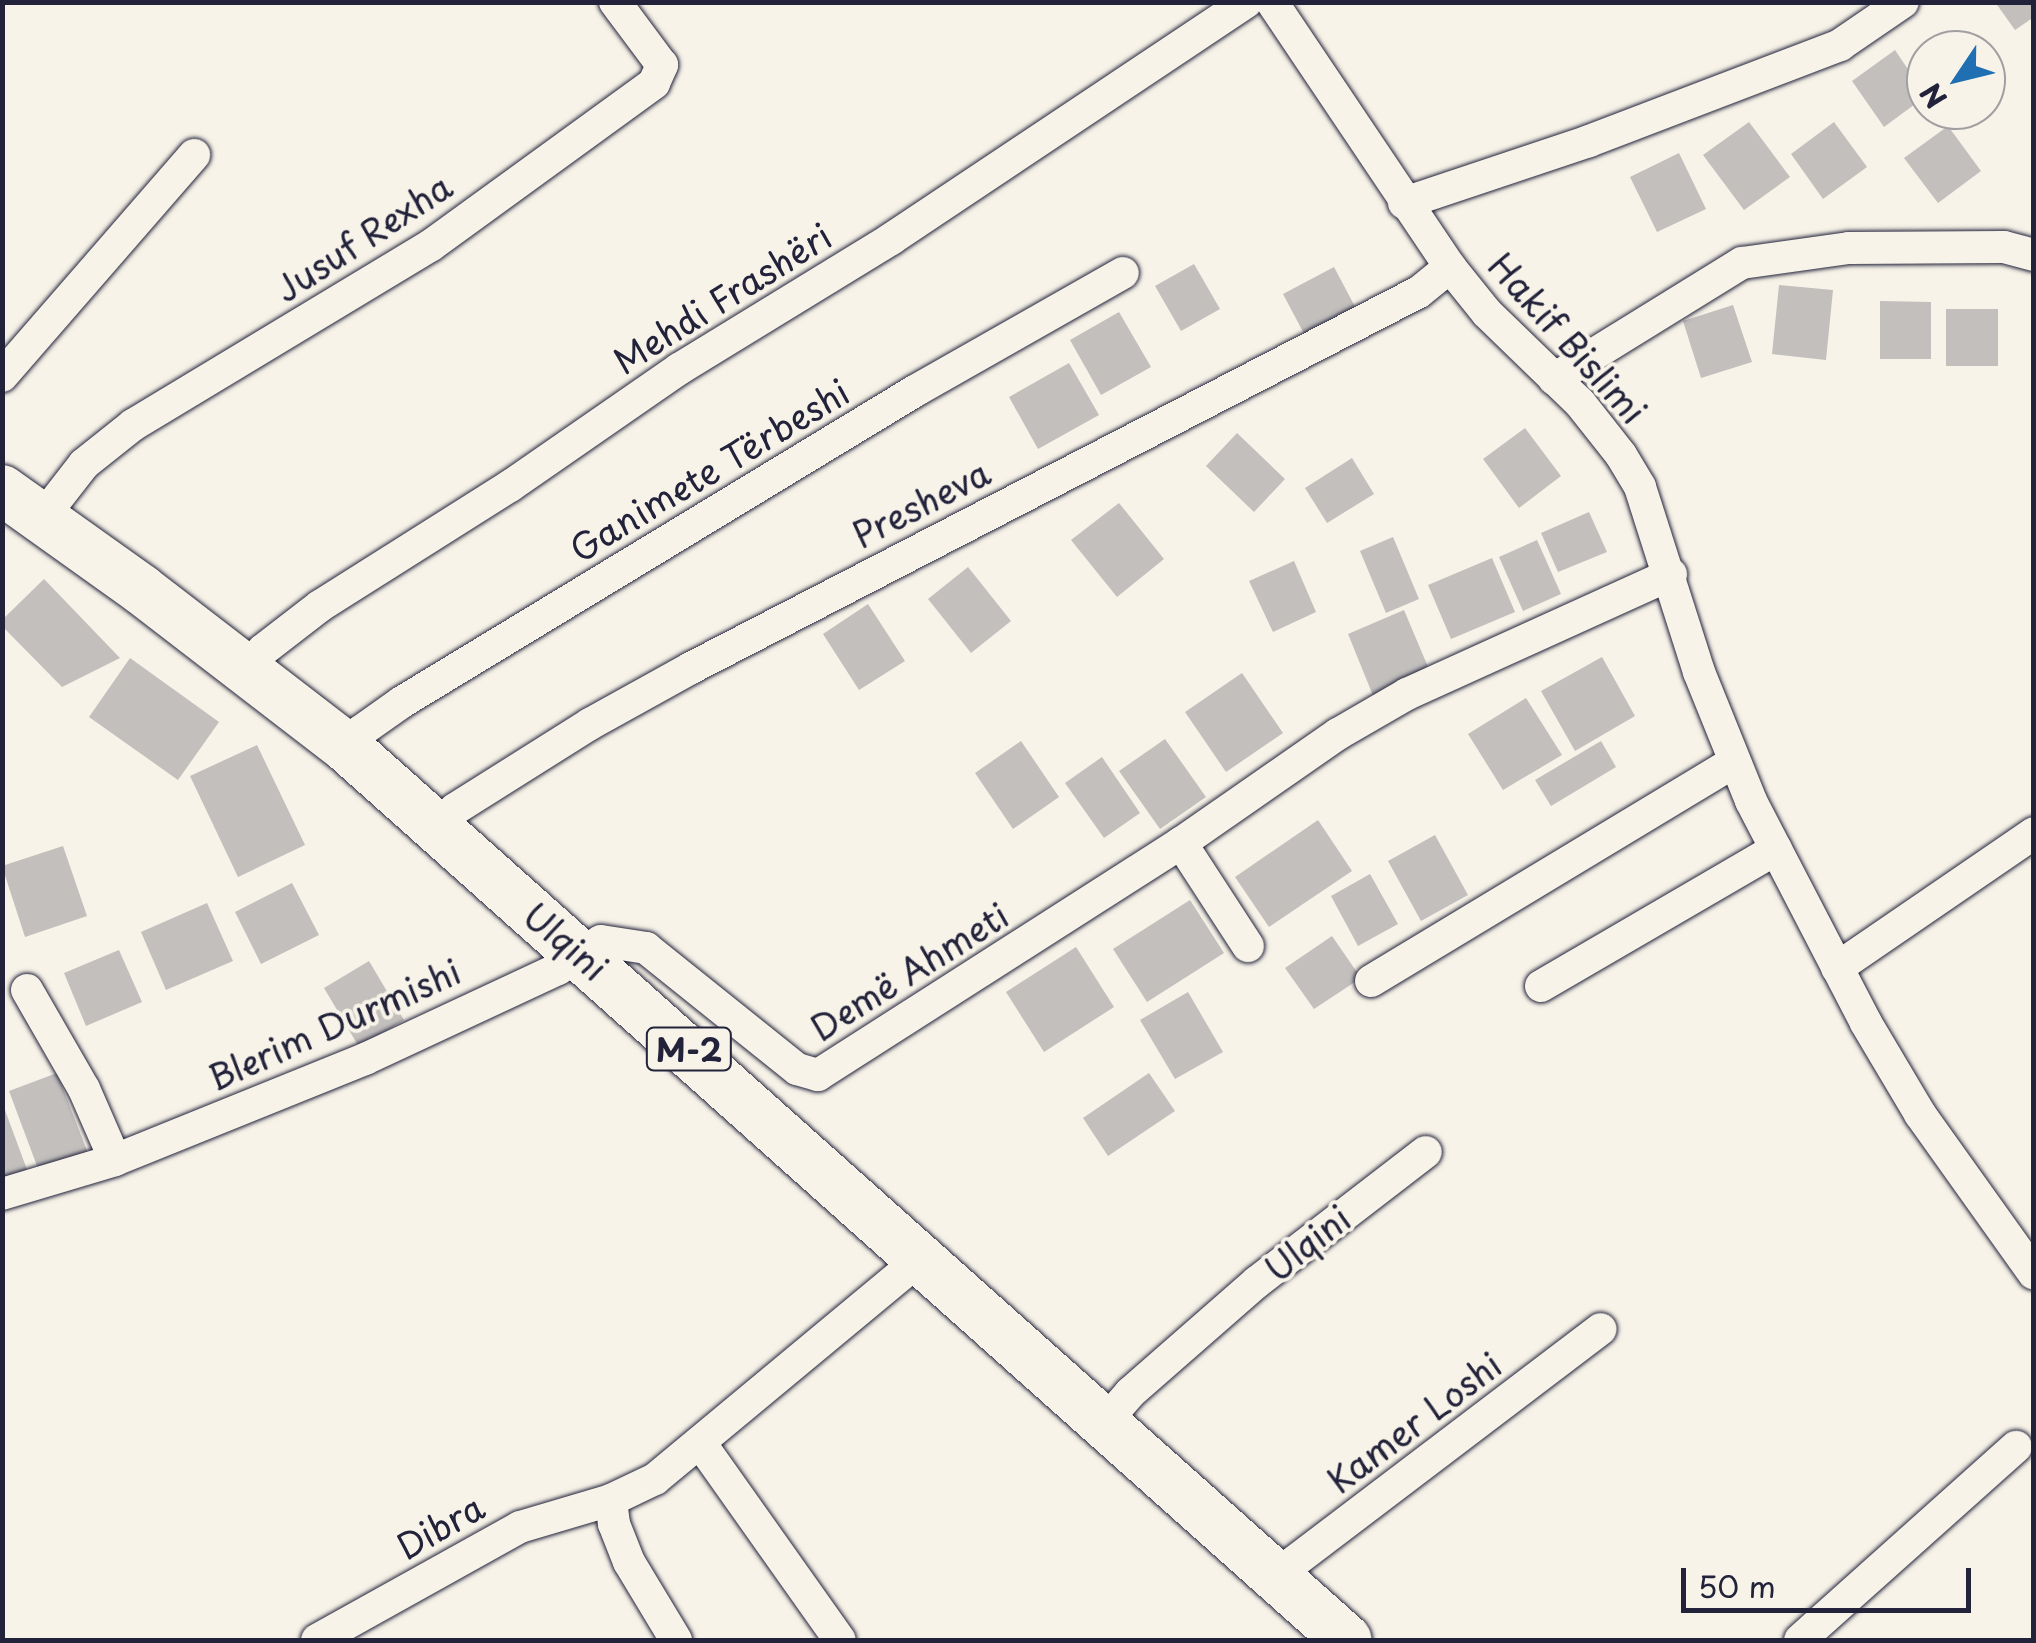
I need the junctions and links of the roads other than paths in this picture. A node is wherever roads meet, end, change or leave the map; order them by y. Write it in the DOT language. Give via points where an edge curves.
graph roads {
  1 [pos="616,2"];
  2 [pos="1246,2"];
  3 [pos="1272,2"];
  4 [pos="1903,2"];
  5 [pos="194,155"];
  6 [pos="1404,203"];
  7 [pos="2034,256"];
  8 [pos="1450,266"];
  9 [pos="1123,274"];
  10 [pos="2,376"];
  11 [pos="1554,380"];
  12 [pos="22,504"];
  13 [pos="1670,574"];
  14 [pos="248,670"];
  15 [pos="346,748"];
  16 [pos="1733,763"];
  17 [pos="438,826"];
  18 [pos="2034,833"];
  19 [pos="1182,843"];
  20 [pos="1776,849"];
  21 [pos="1248,946"];
  22 [pos="580,954"];
  23 [pos="1837,968"];
  24 [pos="1371,981"];
  25 [pos="1541,986"];
  26 [pos="27,990"];
  27 [pos="1426,1152"];
  28 [pos="115,1160"];
  29 [pos="2,1194"];
  30 [pos="922,1258"];
  31 [pos="2034,1274"];
  32 [pos="1601,1329"];
  33 [pos="1105,1422"];
  34 [pos="700,1444"];
  35 [pos="2016,1447"];
  36 [pos="611,1500"];
  37 [pos="1274,1576"];
  38 [pos="317,1640"];
  39 [pos="676,1640"];
  40 [pos="840,1640"];
  41 [pos="1348,1640"];
  42 [pos="1800,1640"];
  1 -- 12 [label="street, Jusuf Rexha" via="662,65 654,83 430,246 132,425"];
  2 -- 14 [label="street, Mehdi Frashëri" via="320,606 262,650"];
  3 -- 6 [label="street, Hakif Bislimi"];
  4 -- 6 [label="street" via="1840,44 1589,141"];
  5 -- 10 [label="street"];
  6 -- 8 [label="street, Hakif Bislimi"];
  7 -- 11 [label="street" via="2004,247 1849,248 1742,263"];
  8 -- 11 [label="street, Hakif Bislimi"];
  8 -- 17 [label="street, Presheva" via="1402,301 691,668 590,724 454,809"];
  9 -- 15 [label="street, Ganimete Tërbeshi" via="915,391 402,702"];
  11 -- 13 [label="street, Hakif Bislimi" via="1622,455"];
  12 -- 14 [label="main road, Ulqini / M-2"];
  13 -- 16 [label="street, Hakif Bislimi"];
  13 -- 19 [label="street, Demë Ahmeti" via="1407,694"];
  14 -- 15 [label="main road, Ulqini / M-2"];
  15 -- 17 [label="main road, Ulqini / M-2"];
  16 -- 20 [label="street, Hakif Bislimi"];
  16 -- 24 [label="street"];
  17 -- 22 [label="main road, Ulqini / M-2"];
  18 -- 23 [label="street"];
  19 -- 21 [label="street"];
  19 -- 22 [label="street, Demë Ahmeti" via="818,1076 797,1069 646,948 601,941"];
  20 -- 23 [label="street, Hakif Bislimi"];
  20 -- 25 [label="street"];
  22 -- 28 [label="street, Blerim Durmishi" via="365,1059"];
  22 -- 30 [label="main road, Ulqini / M-2"];
  23 -- 31 [label="street, Hakif Bislimi" via="1920,1114"];
  26 -- 28 [label="street" via="84,1089"];
  27 -- 33 [label="street, Ulqini" via="1257,1282 1130,1392"];
  28 -- 29 [label="street, Blerim Durmishi"];
  30 -- 33 [label="main road, Ulqini / M-2"];
  30 -- 34 [label="street, Dibra"];
  32 -- 37 [label="street, Kamer Loshi"];
  33 -- 37 [label="main road, Ulqini / M-2"];
  34 -- 36 [label="street, Dibra" via="655,1479"];
  34 -- 40 [label="street"];
  35 -- 42 [label="street"];
  36 -- 38 [label="street, Dibra" via="520,1527"];
  36 -- 39 [label="street" via="629,1562"];
  37 -- 41 [label="main road, Ulqini / M-2"];
}
